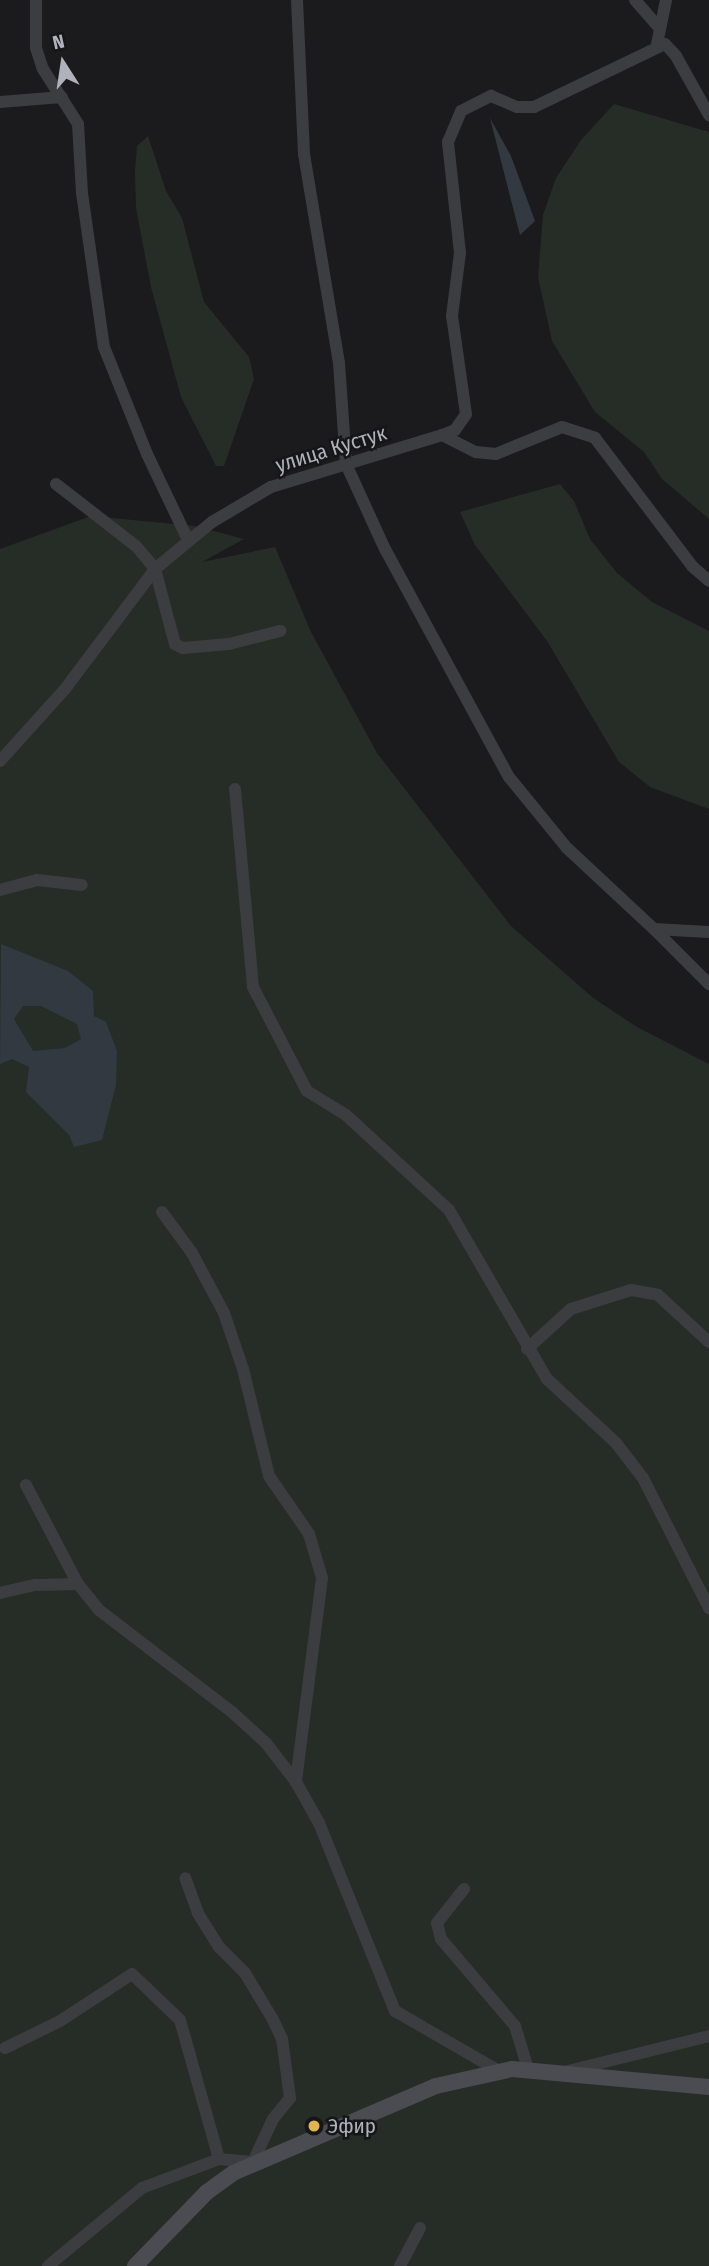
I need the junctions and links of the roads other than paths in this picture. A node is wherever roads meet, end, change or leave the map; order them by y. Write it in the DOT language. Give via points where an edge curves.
graph roads {
  1 [pos="36,0"];
  2 [pos="296,0"];
  3 [pos="635,0"];
  4 [pos="666,0"];
  5 [pos="658,26"];
  6 [pos="657,44"];
  7 [pos="62,97"];
  8 [pos="0,102"];
  9 [pos="709,115"];
  10 [pos="442,435"];
  11 [pos="346,464"];
  12 [pos="56,484"];
  13 [pos="188,540"];
  14 [pos="155,569"];
  15 [pos="709,581"];
  16 [pos="280,631"];
  17 [pos="0,761"];
  18 [pos="235,789"];
  19 [pos="82,885"];
  20 [pos="0,890"];
  21 [pos="654,929"];
  22 [pos="709,932"];
  23 [pos="709,984"];
  24 [pos="162,1212"];
  25 [pos="709,1342"];
  26 [pos="527,1349"];
  27 [pos="26,1485"];
  28 [pos="78,1584"];
  29 [pos="0,1593"];
  30 [pos="709,1608"];
  31 [pos="296,1782"];
  32 [pos="185,1878"];
  33 [pos="464,1889"];
  34 [pos="709,2036"];
  35 [pos="5,2048"];
  36 [pos="528,2069"];
  37 [pos="499,2071"];
  38 [pos="568,2071"];
  39 [pos="709,2087"];
  40 [pos="219,2159"];
  41 [pos="253,2162"];
  42 [pos="420,2228"];
  43 [pos="48,2266"];
  44 [pos="135,2266"];
  45 [pos="400,2266"];
  1 -- 7 [label="street" via="36,48 43,69"];
  2 -- 11 [label="street" via="304,154 339,363"];
  3 -- 5 [label="street"];
  4 -- 5 [label="street"];
  5 -- 6 [label="street"];
  6 -- 9 [label="street" via="671,48"];
  6 -- 10 [label="street" via="542,104 525,109 491,96 472,103 452,122 447,142 460,253 452,316 466,414 455,430"];
  7 -- 8 [label="street"];
  7 -- 13 [label="street" via="78,124 82,193 104,346 125,404"];
  10 -- 11 [label="street, улица Кустук"];
  10 -- 15 [label="street" via="476,452 496,454 562,427 595,438 693,567"];
  11 -- 13 [label="street, улица Кустук" via="271,487"];
  11 -- 21 [label="street" via="385,549 509,778 567,848"];
  12 -- 14 [label="street" via="136,546"];
  13 -- 14 [label="street, улица Кустук"];
  14 -- 16 [label="street" via="174,644 183,648 229,644"];
  14 -- 17 [label="street, улица Кустук" via="65,689"];
  18 -- 26 [label="street" via="253,987 275,1034 307,1091 346,1115 449,1210"];
  19 -- 20 [label="street" via="37,880"];
  21 -- 22 [label="street"];
  21 -- 23 [label="street"];
  24 -- 31 [label="street" via="192,1253 224,1313 269,1476 309,1534 322,1578"];
  25 -- 26 [label="street" via="658,1295 631,1290 571,1309"];
  26 -- 30 [label="street" via="547,1380 615,1443 643,1478"];
  27 -- 28 [label="street" via="58,1537"];
  28 -- 29 [label="street" via="36,1585"];
  28 -- 31 [label="street" via="99,1610 182,1671 267,1743"];
  31 -- 37 [label="street" via="319,1823 395,2011"];
  32 -- 41 [label="street" via="198,1913 219,1947 245,1973 282,2039 290,2098 273,2119"];
  33 -- 36 [label="street" via="437,1923 442,1940 515,2026"];
  34 -- 38 [label="street"];
  35 -- 40 [label="street" via="60,2021 132,1974 180,2020"];
  36 -- 37 [label="main road"];
  36 -- 38 [label="main road"];
  37 -- 41 [label="main road" via="436,2085 311,2142"];
  38 -- 39 [label="main road"];
  40 -- 41 [label="street"];
  40 -- 43 [label="street" via="142,2188"];
  41 -- 44 [label="main road" via="206,2192"];
  42 -- 45 [label="street"];
}
